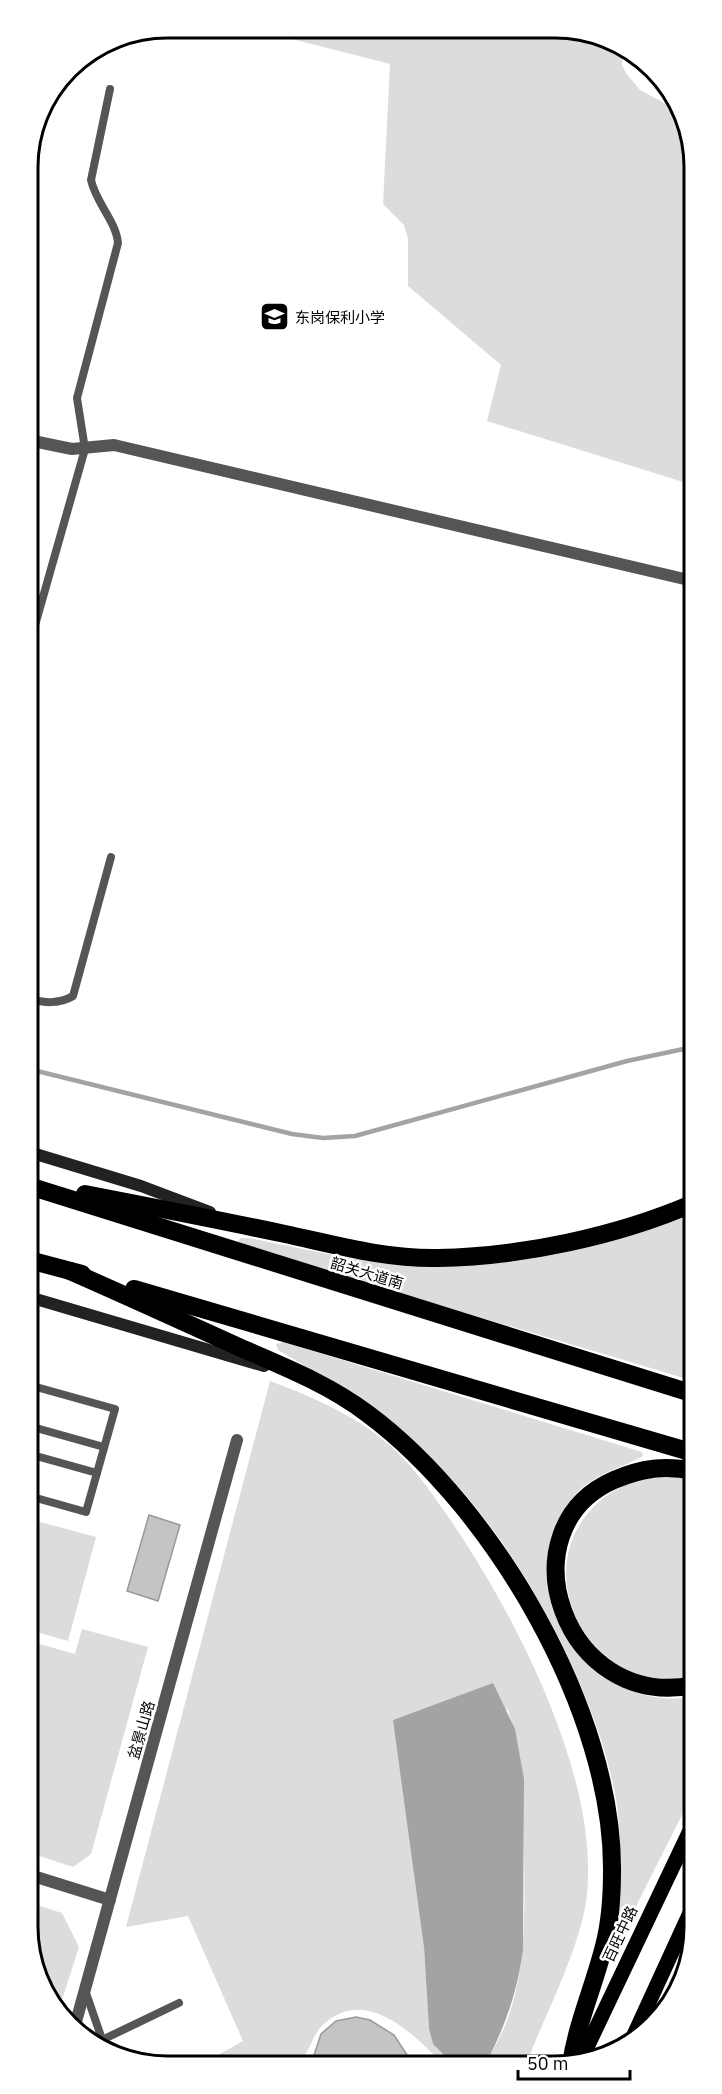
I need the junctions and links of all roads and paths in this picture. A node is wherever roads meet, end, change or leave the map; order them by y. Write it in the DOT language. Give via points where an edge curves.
graph roads {
  1 [pos="110,89"];
  2 [pos="38,442"];
  3 [pos="85,449"];
  4 [pos="684,579"];
  5 [pos="38,615"];
  6 [pos="111,857"];
  7 [pos="38,1001"];
  8 [pos="38,1155"];
  9 [pos="38,1186"];
  10 [pos="38,1187"];
  11 [pos="684,1207"];
  12 [pos="251,1227"];
  13 [pos="38,1262"];
  14 [pos="70,1271"];
  15 [pos="38,1300"];
  16 [pos="314,1380"];
  17 [pos="38,1388"];
  18 [pos="684,1391"];
  19 [pos="38,1429"];
  20 [pos="237,1440"];
  21 [pos="104,1447"];
  22 [pos="684,1450"];
  23 [pos="38,1457"];
  24 [pos="684,1468"];
  25 [pos="97,1473"];
  26 [pos="38,1499"];
  27 [pos="684,1686"];
  28 [pos="684,1841"];
  29 [pos="38,1878"];
  30 [pos="110,1900"];
  31 [pos="684,1926"];
  32 [pos="85,1989"];
  33 [pos="179,2003"];
  34 [pos="76,2020"];
  35 [pos="638,2025"];
  36 [pos="102,2039"];
  37 [pos="106,2041"];
  38 [pos="584,2053"];
  39 [pos="572,2055"];
  1 -- 3 [label="lane" via="91,180 118,243 77,398"];
  2 -- 3 [label="street"];
  3 -- 4 [label="street" via="114,445"];
  3 -- 5 [label="lane"];
  6 -- 7 [label="lane" via="73,996"];
  8 -- 12 [label="street" via="141,1186"];
  9 -- 12 [label="highway"];
  10 -- 18 [label="highway, 韶关大道南"];
  11 -- 12 [label="highway" via="573,1241 436,1258 356,1250"];
  13 -- 14 [label="highway"];
  14 -- 16 [label="highway"];
  14 -- 22 [label="highway"];
  15 -- 16 [label="street"];
  16 -- 39 [label="highway" via="368,1414 418,1456 468,1510 544,1632 582,1718 607,1807 612,1872 604,1945"];
  17 -- 21 [label="lane" via="115,1409"];
  19 -- 21 [label="lane"];
  20 -- 30 [label="street, 盆景山路"];
  21 -- 25 [label="lane"];
  23 -- 25 [label="lane"];
  24 -- 27 [label="highway" via="647,1468 608,1482 584,1500 565,1528 558,1554 557,1586 567,1621 582,1648 605,1668 628,1680 661,1687"];
  25 -- 26 [label="lane" via="86,1512"];
  28 -- 38 [label="main road, 百旺中路"];
  29 -- 30 [label="street"];
  30 -- 32 [label="street, 盆景山路"];
  31 -- 35 [label="main road"];
  32 -- 34 [label="street, 盆景山路"];
  32 -- 36 [label="lane"];
  33 -- 37 [label="lane"];
}
